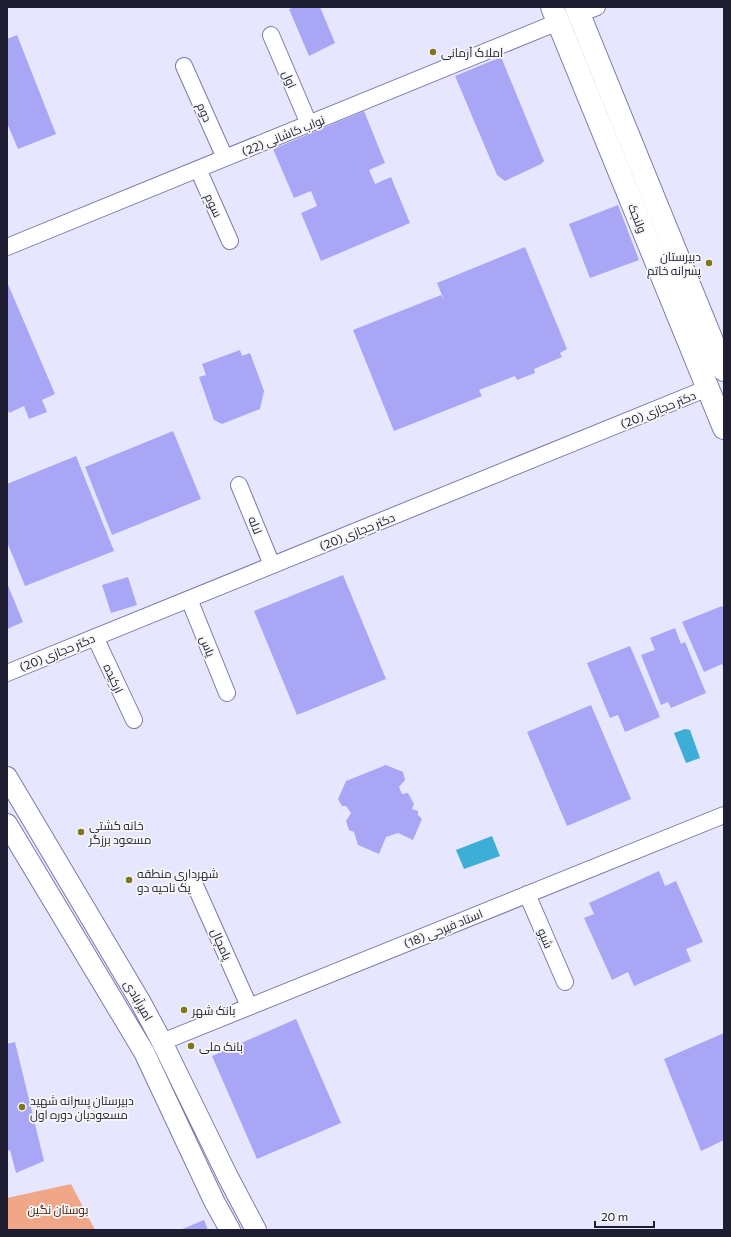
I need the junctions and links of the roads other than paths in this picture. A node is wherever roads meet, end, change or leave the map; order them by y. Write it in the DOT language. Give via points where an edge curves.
graph roads {
  1 [pos="584,9"];
  2 [pos="555,15"];
  3 [pos="271,34"];
  4 [pos="184,66"];
  5 [pos="308,124"];
  6 [pos="225,158"];
  7 [pos="198,169"];
  8 [pos="230,240"];
  9 [pos="7,247"];
  10 [pos="724,370"];
  11 [pos="716,385"];
  12 [pos="724,428"];
  13 [pos="239,484"];
  14 [pos="272,565"];
  15 [pos="189,599"];
  16 [pos="95,637"];
  17 [pos="7,673"];
  18 [pos="227,693"];
  19 [pos="134,720"];
  20 [pos="7,777"];
  21 [pos="724,815"];
  22 [pos="7,824"];
  23 [pos="194,883"];
  24 [pos="527,894"];
  25 [pos="565,982"];
  26 [pos="249,1006"];
  27 [pos="162,1042"];
  28 [pos="144,1052"];
  29 [pos="230,1230"];
  30 [pos="256,1230"];
  1 -- 2 [label="main road"];
  1 -- 10 [label="main road, ولنجک"];
  2 -- 5 [label="street, نواب کاشانی (22)"];
  2 -- 11 [label="main road, ولنجک"];
  3 -- 5 [label="street, اول"];
  4 -- 6 [label="street, دوم"];
  5 -- 6 [label="street, نواب کاشانی (22)"];
  6 -- 7 [label="street, نواب کاشانی (22)"];
  7 -- 8 [label="street, سوم"];
  7 -- 9 [label="street, نواب کاشانی (22)"];
  11 -- 12 [label="main road, ولنجک"];
  11 -- 14 [label="street, دکتر حجازی (20)"];
  13 -- 14 [label="street, لاله"];
  14 -- 15 [label="street, دکتر حجازی (20)"];
  15 -- 16 [label="street, دکتر حجازی (20)"];
  15 -- 18 [label="street, یاس"];
  16 -- 17 [label="street, دکتر حجازی (20)"];
  16 -- 19 [label="street, ارکیده"];
  20 -- 27 [label="street, امیرآبادی"];
  21 -- 24 [label="street, استاد فیرحی (18)"];
  22 -- 28 [label="street, امیرآبادی"];
  23 -- 26 [label="street, پامچال"];
  24 -- 25 [label="street, شبو"];
  24 -- 26 [label="street, استاد فیرحی (18)"];
  26 -- 27 [label="street, استاد فیرحی (18)"];
  27 -- 28 [label="street"];
  27 -- 30 [label="street, امیرآبادی"];
  28 -- 29 [label="street, امیرآبادی"];
}
